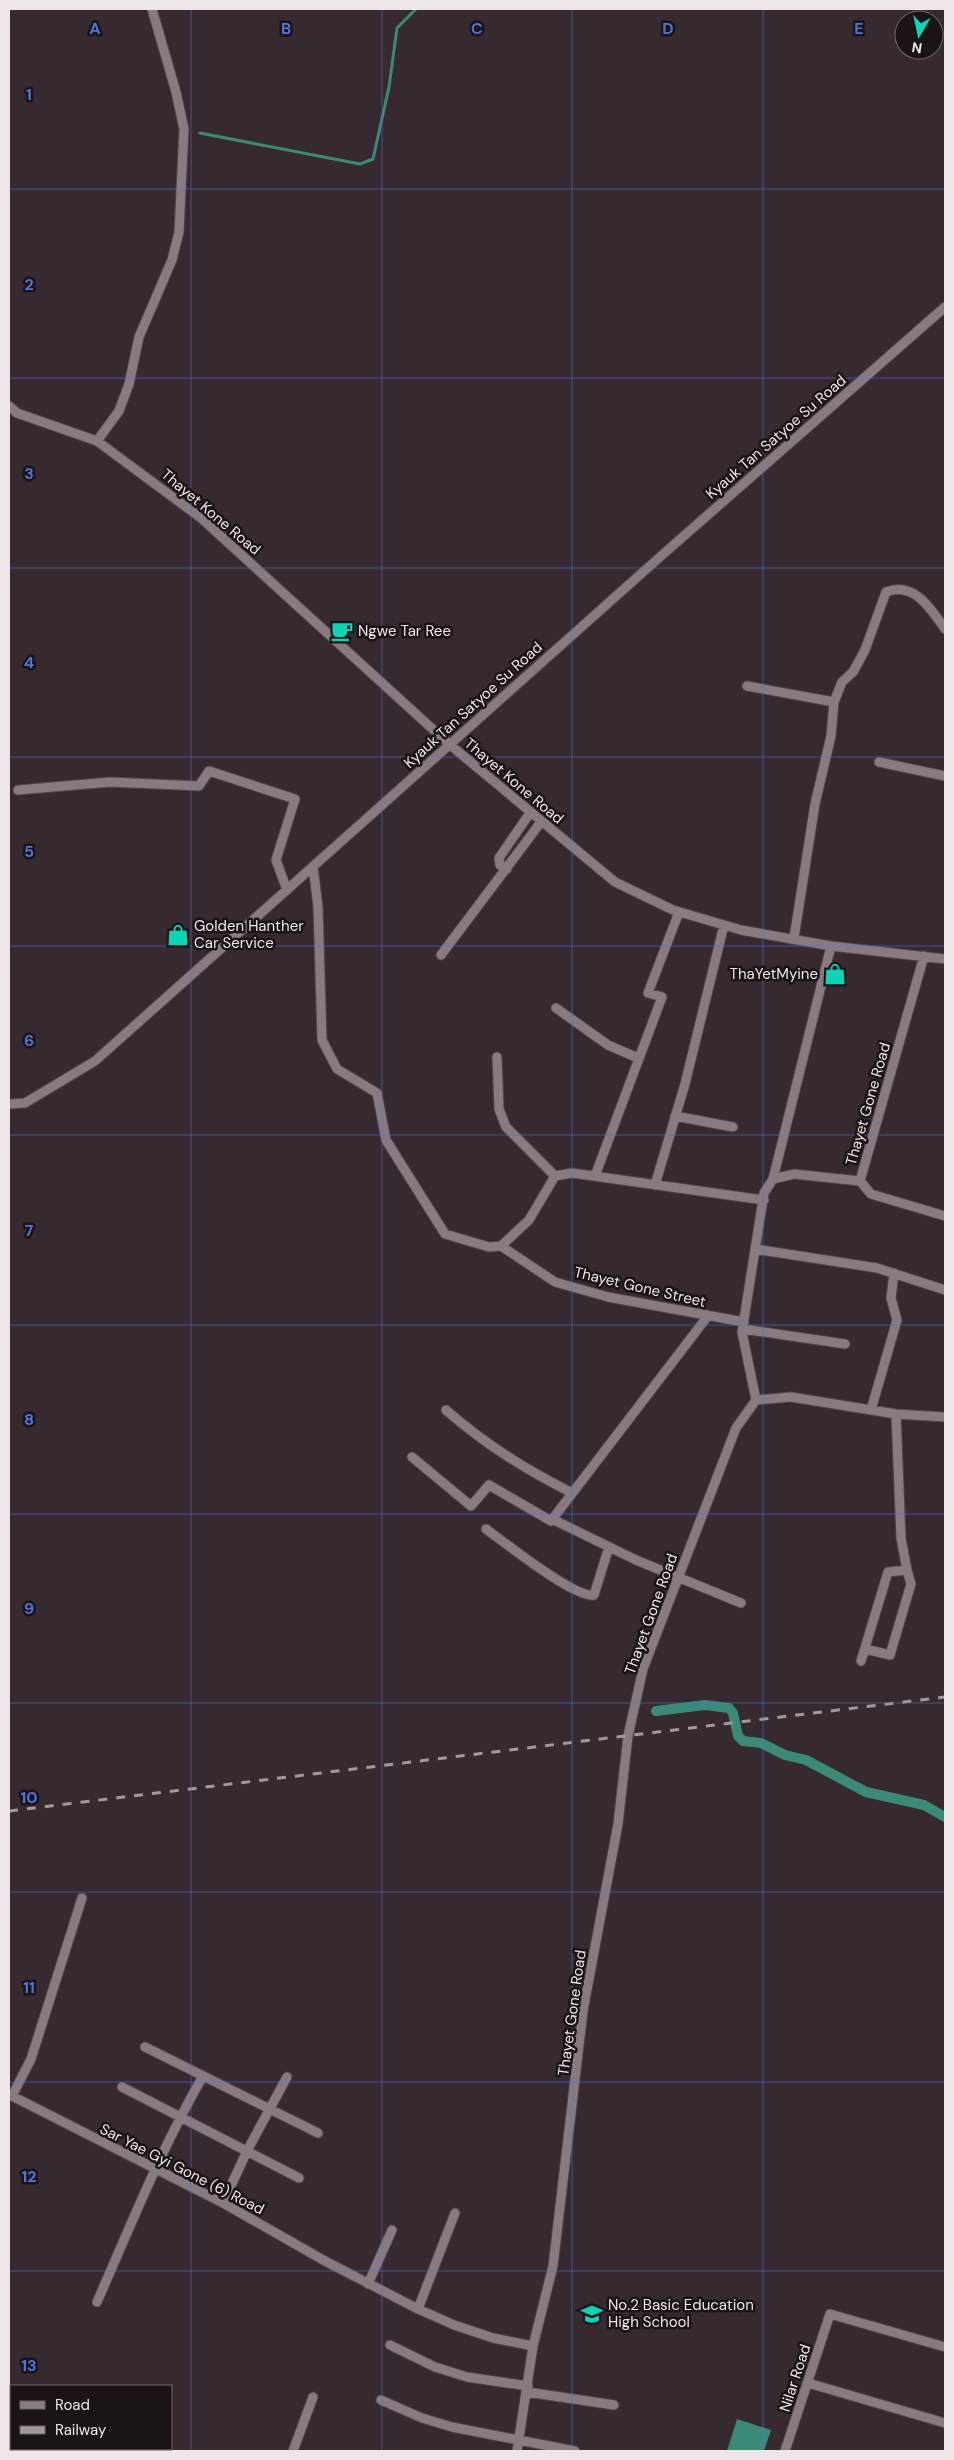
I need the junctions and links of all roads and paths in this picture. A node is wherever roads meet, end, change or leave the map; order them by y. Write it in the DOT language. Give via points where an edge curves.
graph roads {
  1 [pos="152,9"];
  2 [pos="945,308"];
  3 [pos="9,406"];
  4 [pos="97,441"];
  5 [pos="945,629"];
  6 [pos="747,686"];
  7 [pos="834,702"];
  8 [pos="449,744"];
  9 [pos="879,762"];
  10 [pos="945,776"];
  11 [pos="18,790"];
  12 [pos="530,813"];
  13 [pos="540,822"];
  14 [pos="313,866"];
  15 [pos="506,869"];
  16 [pos="287,890"];
  17 [pos="680,912"];
  18 [pos="724,925"];
  19 [pos="794,938"];
  20 [pos="831,946"];
  21 [pos="441,955"];
  22 [pos="924,956"];
  23 [pos="945,959"];
  24 [pos="556,1008"];
  25 [pos="497,1057"];
  26 [pos="638,1058"];
  27 [pos="9,1104"];
  28 [pos="675,1116"];
  29 [pos="734,1127"];
  30 [pos="555,1176"];
  31 [pos="595,1176"];
  32 [pos="773,1179"];
  33 [pos="860,1181"];
  34 [pos="655,1185"];
  35 [pos="764,1200"];
  36 [pos="945,1216"];
  37 [pos="502,1246"];
  38 [pos="756,1248"];
  39 [pos="894,1273"];
  40 [pos="945,1290"];
  41 [pos="706,1317"];
  42 [pos="743,1325"];
  43 [pos="845,1344"];
  44 [pos="756,1400"];
  45 [pos="446,1410"];
  46 [pos="871,1410"];
  47 [pos="896,1414"];
  48 [pos="945,1418"];
  49 [pos="412,1457"];
  50 [pos="572,1493"];
  51 [pos="552,1520"];
  52 [pos="486,1529"];
  53 [pos="609,1547"];
  54 [pos="907,1570"];
  55 [pos="679,1577"];
  56 [pos="741,1602"];
  57 [pos="865,1649"];
  58 [pos="861,1661"];
  59 [pos="82,1898"];
  60 [pos="145,2047"];
  61 [pos="203,2076"];
  62 [pos="287,2078"];
  63 [pos="122,2087"];
  64 [pos="10,2096"];
  65 [pos="269,2110"];
  66 [pos="180,2116"];
  67 [pos="318,2133"];
  68 [pos="247,2151"];
  69 [pos="153,2169"];
  70 [pos="299,2178"];
  71 [pos="223,2203"];
  72 [pos="455,2213"];
  73 [pos="392,2230"];
  74 [pos="368,2284"];
  75 [pos="97,2302"];
  76 [pos="418,2309"];
  77 [pos="390,2345"];
  78 [pos="533,2346"];
  79 [pos="945,2347"];
  80 [pos="808,2383"];
  81 [pos="527,2389"];
  82 [pos="313,2397"];
  83 [pos="381,2400"];
  84 [pos="614,2404"];
  85 [pos="945,2423"];
  86 [pos="518,2441"];
  87 [pos="788,2450"];
  88 [pos="293,2451"];
  89 [pos="517,2451"];
  90 [pos="576,2451"];
  1 -- 4 [label="street" via="184,130 179,232 172,260 139,337 129,384 119,411"];
  2 -- 8 [label="street, Kyauk Tan Satyoe Su Road"];
  3 -- 4 [label="street, Thayet Kone Road" via="17,413"];
  4 -- 8 [label="street, Thayet Kone Road" via="201,518"];
  5 -- 7 [label="street" via="928,604 914,593 893,589 886,592 864,650 853,672 842,682"];
  6 -- 7 [label="street"];
  7 -- 19 [label="street" via="831,736 815,804"];
  8 -- 12 [label="street, Thayet Kone Road"];
  8 -- 14 [label="street, Kyauk Tan Satyoe Su Road"];
  9 -- 10 [label="street"];
  11 -- 16 [label="street" via="110,782 199,786 209,771 295,799 276,860"];
  12 -- 13 [label="street, Thayet Kone Road"];
  12 -- 15 [label="street" via="499,858 500,865"];
  13 -- 15 [label="street"];
  13 -- 17 [label="street, Thayet Kone Road" via="615,882"];
  14 -- 16 [label="street, Kyauk Tan Satyoe Su Road"];
  14 -- 37 [label="street, Thayet Gone Street" via="318,907 322,1040 337,1069 377,1093 386,1140 445,1234 489,1247"];
  15 -- 21 [label="street"];
  16 -- 27 [label="street, Kyauk Tan Satyoe Su Road" via="96,1061 25,1103"];
  17 -- 18 [label="street, Thayet Kone Road"];
  17 -- 26 [label="street" via="648,992 662,997"];
  18 -- 19 [label="street, Thayet Kone Road"];
  18 -- 28 [label="street"];
  19 -- 20 [label="street, Thayet Kone Road"];
  20 -- 22 [label="street, Thayet Kone Road"];
  20 -- 32 [label="street"];
  22 -- 23 [label="street, Thayet Kone Road"];
  22 -- 33 [label="street, Thayet Gone Road"];
  24 -- 26 [label="street" via="608,1045"];
  25 -- 30 [label="street" via="499,1109 506,1127"];
  26 -- 31 [label="street"];
  28 -- 29 [label="street"];
  28 -- 34 [label="street"];
  30 -- 31 [label="street" via="572,1173"];
  30 -- 37 [label="street" via="529,1220"];
  31 -- 34 [label="street"];
  32 -- 33 [label="street, Thayet Gone Road" via="794,1174"];
  32 -- 35 [label="street" via="764,1193"];
  33 -- 36 [label="street" via="871,1194"];
  34 -- 35 [label="street"];
  35 -- 38 [label="street"];
  37 -- 41 [label="street, Thayet Gone Street" via="555,1282 608,1297"];
  38 -- 39 [label="street"];
  38 -- 42 [label="street"];
  39 -- 40 [label="street"];
  39 -- 46 [label="street" via="890,1298 897,1320"];
  41 -- 42 [label="street, Thayet Gone Street"];
  41 -- 50 [label="street"];
  42 -- 43 [label="street, Thayet Gone Street"];
  42 -- 44 [label="street"];
  44 -- 46 [label="street" via="791,1397"];
  44 -- 55 [label="street, Thayet Gone Road" via="736,1428"];
  45 -- 50 [label="street" via="475,1436 520,1466"];
  46 -- 47 [label="street"];
  47 -- 48 [label="street"];
  47 -- 54 [label="street" via="901,1538"];
  49 -- 51 [label="street" via="470,1506 489,1485"];
  50 -- 51 [label="street"];
  51 -- 53 [label="street"];
  52 -- 53 [label="street" via="556,1579 588,1596 594,1595"];
  53 -- 55 [label="street"];
  54 -- 57 [label="street" via="888,1572"];
  54 -- 57 [label="street" via="911,1584 890,1655"];
  55 -- 56 [label="street"];
  55 -- 78 [label="street, Thayet Gone Road" via="644,1668 628,1736 618,1824 584,2012 553,2266"];
  57 -- 58 [label="street"];
  59 -- 64 [label="street, Sar Yae Gyi Gone (6) Road" via="31,2059"];
  60 -- 61 [label="street"];
  61 -- 65 [label="street"];
  61 -- 66 [label="street"];
  62 -- 65 [label="street"];
  63 -- 66 [label="street"];
  64 -- 69 [label="street, Sar Yae Gyi Gone (6) Road"];
  65 -- 67 [label="street"];
  65 -- 68 [label="street"];
  66 -- 68 [label="street"];
  66 -- 69 [label="street"];
  68 -- 70 [label="street"];
  68 -- 71 [label="street"];
  69 -- 71 [label="street, Sar Yae Gyi Gone (6) Road"];
  69 -- 75 [label="street" via="145,2195"];
  71 -- 74 [label="street, Sar Yae Gyi Gone (6) Road"];
  72 -- 76 [label="street"];
  73 -- 74 [label="street"];
  74 -- 76 [label="street, Sar Yae Gyi Gone (6) Road"];
  76 -- 78 [label="street, Sar Yae Gyi Gone (6) Road" via="492,2338"];
  77 -- 81 [label="street" via="435,2367"];
  78 -- 81 [label="street, Thayet Gone Road"];
  79 -- 80 [label="street, Nilar Road" via="830,2314"];
  80 -- 85 [label="street"];
  80 -- 87 [label="street, Nilar Road"];
  81 -- 84 [label="street"];
  81 -- 86 [label="street, Thayet Gone Road"];
  82 -- 88 [label="street"];
  83 -- 86 [label="street" via="422,2418"];
  86 -- 89 [label="street, Thayet Gone Road"];
  86 -- 90 [label="street"];
}
